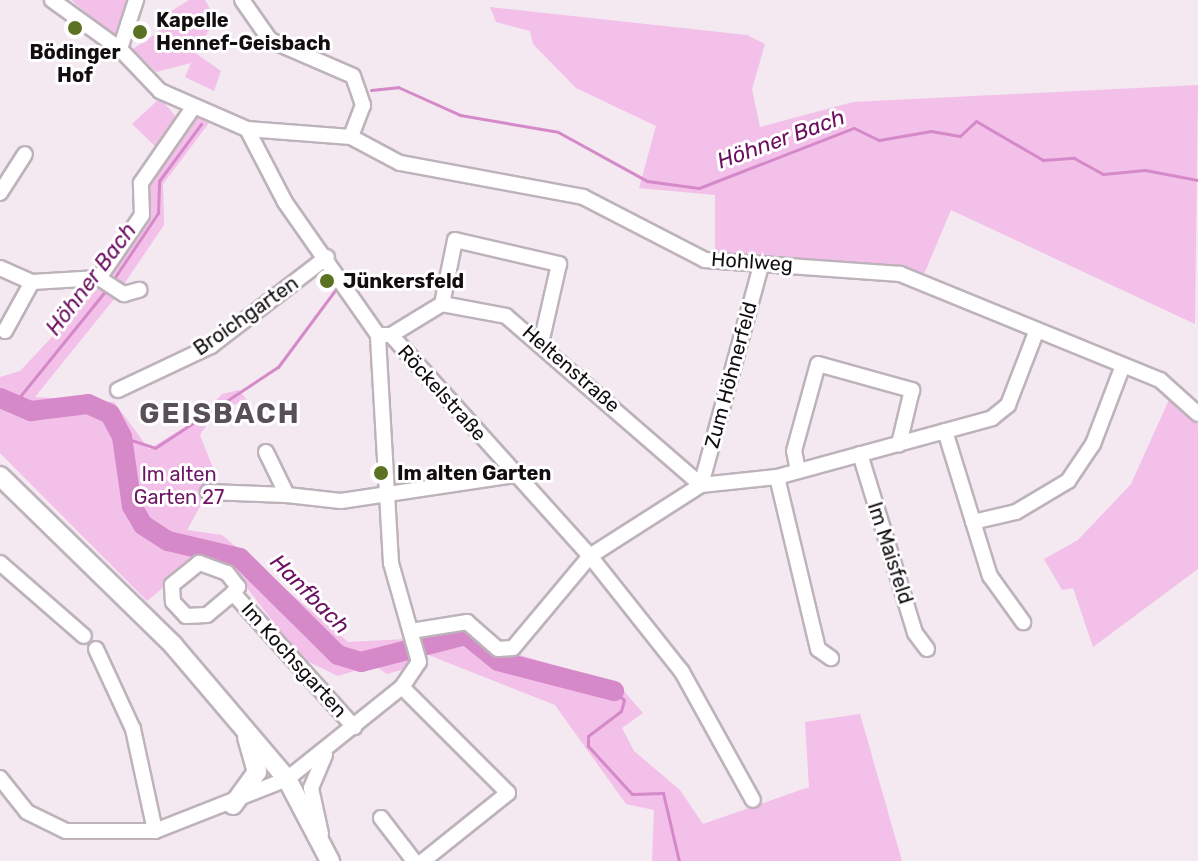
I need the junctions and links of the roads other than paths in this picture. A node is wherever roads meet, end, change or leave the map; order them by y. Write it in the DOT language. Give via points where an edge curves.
graph roads {
  1 [pos="52,0"];
  2 [pos="136,0"];
  3 [pos="242,0"];
  4 [pos="120,49"];
  5 [pos="192,109"];
  6 [pos="247,129"];
  7 [pos="351,137"];
  8 [pos="25,154"];
  9 [pos="0,193"];
  10 [pos="327,257"];
  11 [pos="761,265"];
  12 [pos="0,268"];
  13 [pos="32,282"];
  14 [pos="107,283"];
  15 [pos="139,290"];
  16 [pos="442,304"];
  17 [pos="1037,330"];
  18 [pos="5,331"];
  19 [pos="385,335"];
  20 [pos="542,339"];
  21 [pos="1122,368"];
  22 [pos="118,390"];
  23 [pos="1198,414"];
  24 [pos="945,431"];
  25 [pos="899,444"];
  26 [pos="266,452"];
  27 [pos="860,454"];
  28 [pos="798,471"];
  29 [pos="516,475"];
  30 [pos="0,476"];
  31 [pos="777,477"];
  32 [pos="701,485"];
  33 [pos="208,492"];
  34 [pos="287,495"];
  35 [pos="385,498"];
  36 [pos="973,522"];
  37 [pos="590,556"];
  38 [pos="0,563"];
  39 [pos="233,593"];
  40 [pos="1023,622"];
  41 [pos="84,636"];
  42 [pos="414,640"];
  43 [pos="96,649"];
  44 [pos="927,649"];
  45 [pos="831,658"];
  46 [pos="402,687"];
  47 [pos="240,724"];
  48 [pos="354,727"];
  49 [pos="329,747"];
  50 [pos="0,778"];
  51 [pos="287,779"];
  52 [pos="753,800"];
  53 [pos="233,805"];
  54 [pos="381,818"];
  55 [pos="155,831"];
  56 [pos="328,856"];
  57 [pos="414,861"];
  58 [pos="423,861"];
  1 -- 4 [label="street, Hohlweg"];
  2 -- 4 [label="street"];
  3 -- 7 [label="street" via="270,40 353,76 363,105"];
  4 -- 5 [label="street, Hohlweg" via="160,91"];
  5 -- 6 [label="street, Hohlweg"];
  5 -- 14 [label="street" via="141,183 142,215"];
  6 -- 7 [label="street, Hohlweg"];
  6 -- 10 [label="street, Röckelstraße" via="285,202"];
  7 -- 11 [label="street, Hohlweg" via="400,163 583,197 705,260"];
  8 -- 9 [label="street"];
  10 -- 19 [label="street, Röckelstraße"];
  10 -- 22 [label="street, Broichgarten" via="211,346"];
  11 -- 17 [label="street, Hohlweg" via="882,269"];
  11 -- 32 [label="street, Zum Höhnerfeld"];
  12 -- 13 [label="street"];
  13 -- 14 [label="street"];
  13 -- 18 [label="street"];
  14 -- 15 [label="street"];
  16 -- 19 [label="street"];
  16 -- 20 [label="street, Heltenstraße" via="506,316"];
  16 -- 20 [label="street" via="455,240 559,264"];
  17 -- 21 [label="street, Hohlweg"];
  17 -- 24 [label="street" via="1001,413"];
  19 -- 29 [label="street, Röckelstraße"];
  19 -- 35 [label="street"];
  20 -- 32 [label="street, Heltenstraße"];
  21 -- 23 [label="street, Hohlweg" via="1177,389"];
  21 -- 36 [label="street" via="1093,444 1068,481 1016,512"];
  24 -- 25 [label="street"];
  24 -- 36 [label="street"];
  25 -- 27 [label="street"];
  25 -- 28 [label="street" via="912,390 818,364 794,451"];
  26 -- 34 [label="street"];
  27 -- 28 [label="street"];
  27 -- 44 [label="street, Im Maisfeld" via="915,633"];
  28 -- 31 [label="street"];
  29 -- 35 [label="street"];
  29 -- 37 [label="street, Röckelstraße"];
  30 -- 47 [label="main road" via="127,594"];
  31 -- 32 [label="street"];
  31 -- 45 [label="street" via="818,649"];
  32 -- 37 [label="street"];
  33 -- 34 [label="street"];
  34 -- 35 [label="street"];
  35 -- 42 [label="street" via="391,563"];
  36 -- 40 [label="street" via="990,576"];
  37 -- 42 [label="street" via="513,648 498,649 467,622"];
  37 -- 52 [label="street, Röckelstraße" via="713,718"];
  38 -- 41 [label="street"];
  39 -- 39 [label="street, Im Kochsgarten" via="207,615 186,616 173,602 172,585 199,563 227,573 238,587"];
  39 -- 48 [label="street, Im Kochsgarten"];
  42 -- 46 [label="street" via="415,674"];
  43 -- 55 [label="street" via="133,729"];
  46 -- 48 [label="street"];
  46 -- 58 [label="street" via="508,793"];
  47 -- 51 [label="main road"];
  47 -- 53 [label="main road" via="257,772"];
  48 -- 49 [label="street"];
  49 -- 51 [label="street"];
  49 -- 56 [label="street" via="311,788"];
  50 -- 55 [label="street" via="27,812 66,831"];
  51 -- 53 [label="street"];
  51 -- 56 [label="main road"];
  53 -- 55 [label="street"];
  54 -- 57 [label="street"];
}
